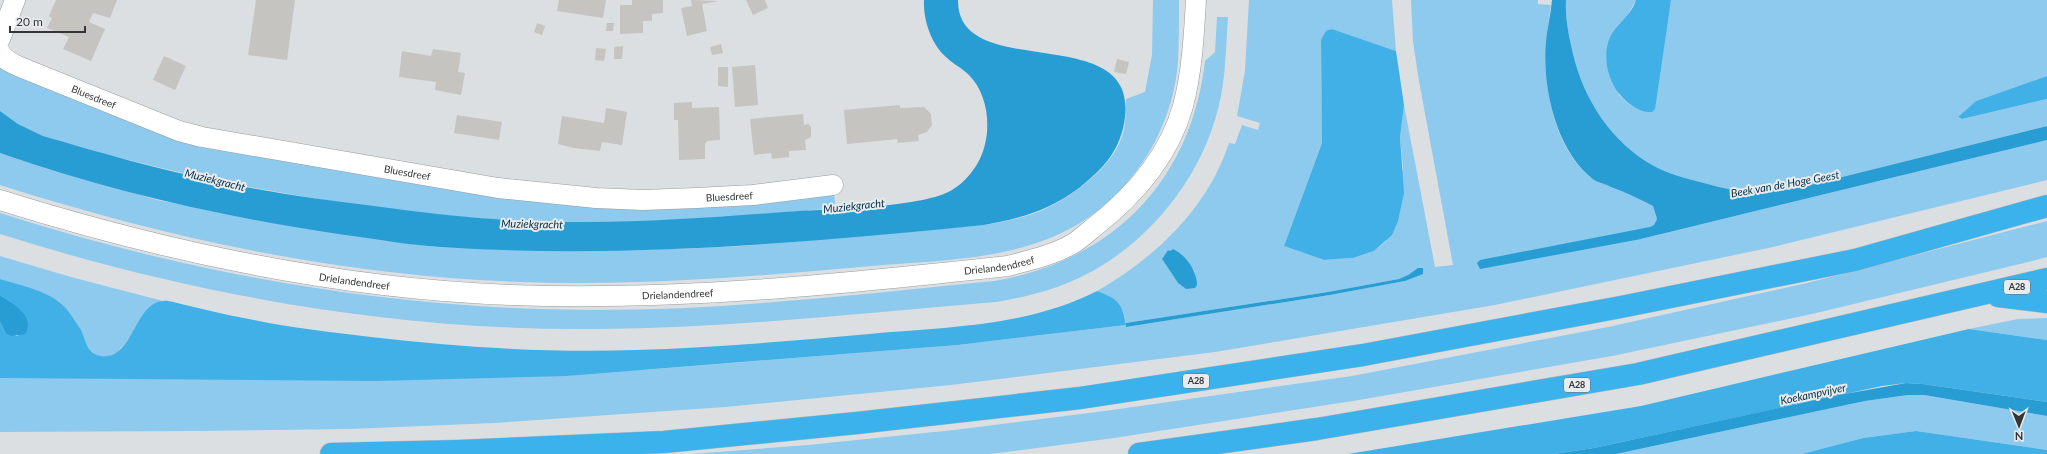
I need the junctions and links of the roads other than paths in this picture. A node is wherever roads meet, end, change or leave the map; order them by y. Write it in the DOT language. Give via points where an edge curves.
graph roads {
  1 [pos="15,0"];
  2 [pos="1196,0"];
  3 [pos="0,39"];
  4 [pos="0,52"];
  5 [pos="833,185"];
  6 [pos="0,200"];
  7 [pos="2047,206"];
  8 [pos="2047,279"];
  9 [pos="1987,294"];
  10 [pos="2047,302"];
  11 [pos="331,454"];
  12 [pos="1139,454"];
  1 -- 3 [label="street"];
  2 -- 6 [label="street, Drielandendreef" via="1190,66 1183,106 1170,138 1154,166 1134,193 1074,243 1008,266 695,295 566,297 446,291 370,283 250,265 62,220"];
  4 -- 5 [label="street, Bluesdreef" via="11,63 179,131 498,188 642,200 753,194"];
  7 -- 11 [label="highway, A28" via="1855,260 1637,304 1363,355 1080,398 664,442"];
  8 -- 9 [label="highway, A28"];
  9 -- 10 [label="highway, A28"];
  9 -- 12 [label="highway, A28" via="1638,374 1318,429"];
}
